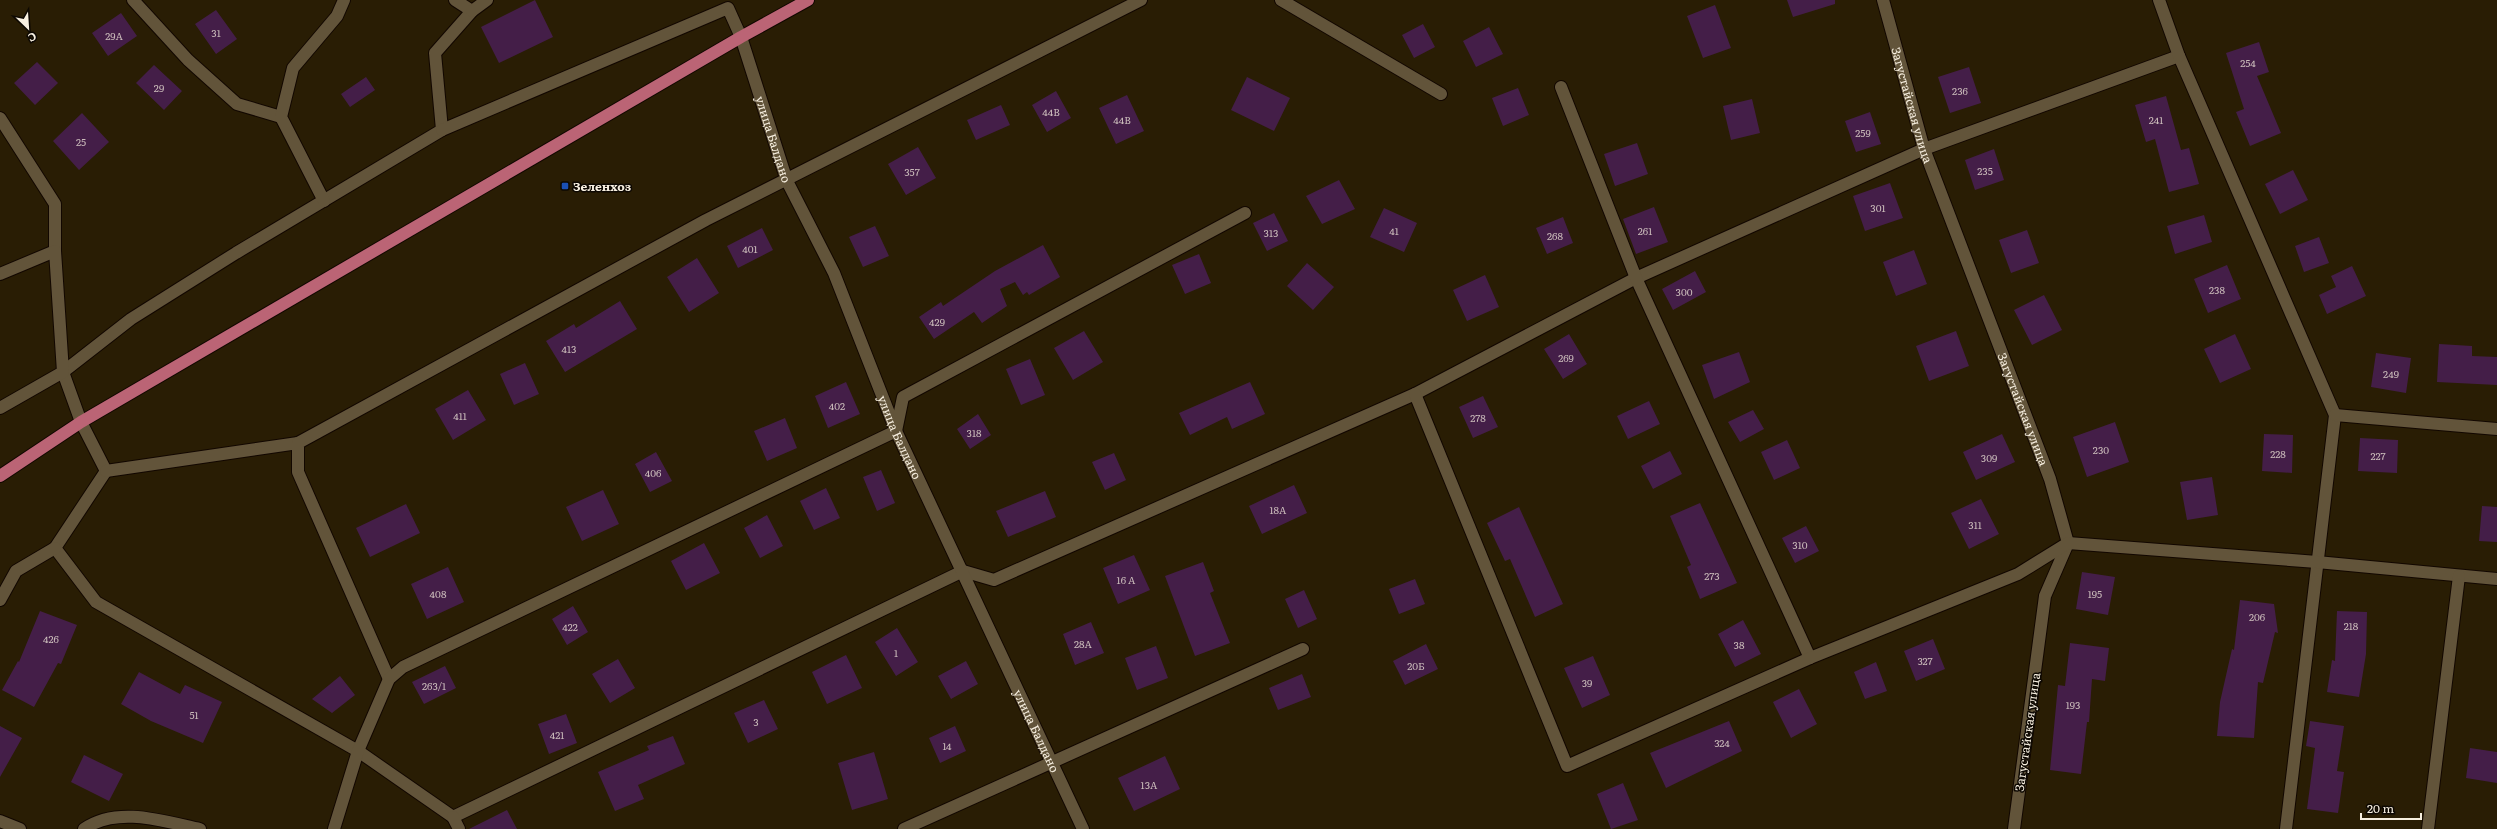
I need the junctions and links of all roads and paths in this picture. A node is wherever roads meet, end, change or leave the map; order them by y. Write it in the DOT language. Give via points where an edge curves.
graph roads {
  1 [pos="133,0"];
  2 [pos="344,0"];
  3 [pos="455,0"];
  4 [pos="487,0"];
  5 [pos="808,0"];
  6 [pos="1141,0"];
  7 [pos="1280,0"];
  8 [pos="1883,0"];
  9 [pos="2159,0"];
  10 [pos="728,4"];
  11 [pos="472,11"];
  12 [pos="741,37"];
  13 [pos="2179,56"];
  14 [pos="1561,86"];
  15 [pos="1441,94"];
  16 [pos="281,117"];
  17 [pos="0,118"];
  18 [pos="442,130"];
  19 [pos="1924,149"];
  20 [pos="788,181"];
  21 [pos="324,201"];
  22 [pos="1245,212"];
  23 [pos="55,251"];
  24 [pos="0,274"];
  25 [pos="1636,278"];
  26 [pos="63,372"];
  27 [pos="1415,394"];
  28 [pos="0,408"];
  29 [pos="2335,415"];
  30 [pos="81,422"];
  31 [pos="2497,429"];
  32 [pos="896,431"];
  33 [pos="298,443"];
  34 [pos="106,471"];
  35 [pos="0,476"];
  36 [pos="2068,543"];
  37 [pos="55,548"];
  38 [pos="2317,562"];
  39 [pos="963,570"];
  40 [pos="2459,576"];
  41 [pos="2497,579"];
  42 [pos="0,600"];
  43 [pos="1303,649"];
  44 [pos="1810,658"];
  45 [pos="389,679"];
  46 [pos="358,751"];
  47 [pos="1052,762"];
  48 [pos="453,817"];
  49 [pos="0,821"];
  50 [pos="20,829"];
  51 [pos="84,829"];
  52 [pos="196,829"];
  53 [pos="334,829"];
  54 [pos="459,829"];
  55 [pos="904,829"];
  56 [pos="1083,829"];
  57 [pos="2014,829"];
  58 [pos="2286,829"];
  59 [pos="2428,829"];
  1 -- 16 [label="street" via="188,60 237,104"];
  2 -- 16 [label="street" via="337,16 293,68"];
  3 -- 11 [label="street"];
  4 -- 11 [label="street"];
  5 -- 12 [label="main road"];
  6 -- 20 [label="street"];
  7 -- 15 [label="street"];
  8 -- 19 [label="street, Загустайская улица"];
  9 -- 13 [label="street"];
  10 -- 12 [label="street, улица Балдано"];
  10 -- 18 [label="street"];
  11 -- 18 [label="street" via="435,54"];
  12 -- 20 [label="street, улица Балдано"];
  12 -- 30 [label="main road"];
  13 -- 19 [label="street"];
  13 -- 29 [label="street"];
  14 -- 25 [label="street"];
  16 -- 21 [label="street"];
  17 -- 23 [label="street" via="55,204"];
  18 -- 21 [label="street"];
  19 -- 25 [label="street"];
  19 -- 36 [label="street, Загустайская улица" via="2050,479"];
  20 -- 32 [label="street, улица Балдано" via="834,274"];
  20 -- 33 [label="street" via="706,220"];
  21 -- 26 [label="street" via="131,319"];
  22 -- 32 [label="street" via="903,397"];
  23 -- 24 [label="street"];
  23 -- 26 [label="street"];
  25 -- 27 [label="street"];
  25 -- 44 [label="street"];
  26 -- 28 [label="street"];
  26 -- 30 [label="street"];
  27 -- 39 [label="street" via="994,580"];
  27 -- 44 [label="street" via="1567,766"];
  29 -- 31 [label="street"];
  29 -- 38 [label="street"];
  30 -- 34 [label="street"];
  30 -- 35 [label="main road"];
  32 -- 39 [label="street, улица Балдано"];
  32 -- 45 [label="street" via="403,667"];
  33 -- 34 [label="street"];
  33 -- 45 [label="street" via="298,472"];
  34 -- 37 [label="street"];
  36 -- 38 [label="street"];
  36 -- 44 [label="street" via="2018,574"];
  36 -- 57 [label="street, Загустайская улица" via="2045,596"];
  37 -- 42 [label="street" via="16,571"];
  37 -- 46 [label="street" via="96,602"];
  38 -- 40 [label="street"];
  38 -- 58 [label="street"];
  39 -- 47 [label="street, улица Балдано"];
  39 -- 48 [label="street"];
  40 -- 41 [label="street"];
  40 -- 59 [label="street"];
  43 -- 47 [label="street"];
  45 -- 46 [label="street"];
  46 -- 48 [label="street"];
  46 -- 53 [label="street"];
  47 -- 55 [label="street"];
  47 -- 56 [label="street, улица Балдано"];
  48 -- 54 [label="street"];
  49 -- 50 [label="street"];
  51 -- 52 [label="street" via="95,821 137,816"];
}
